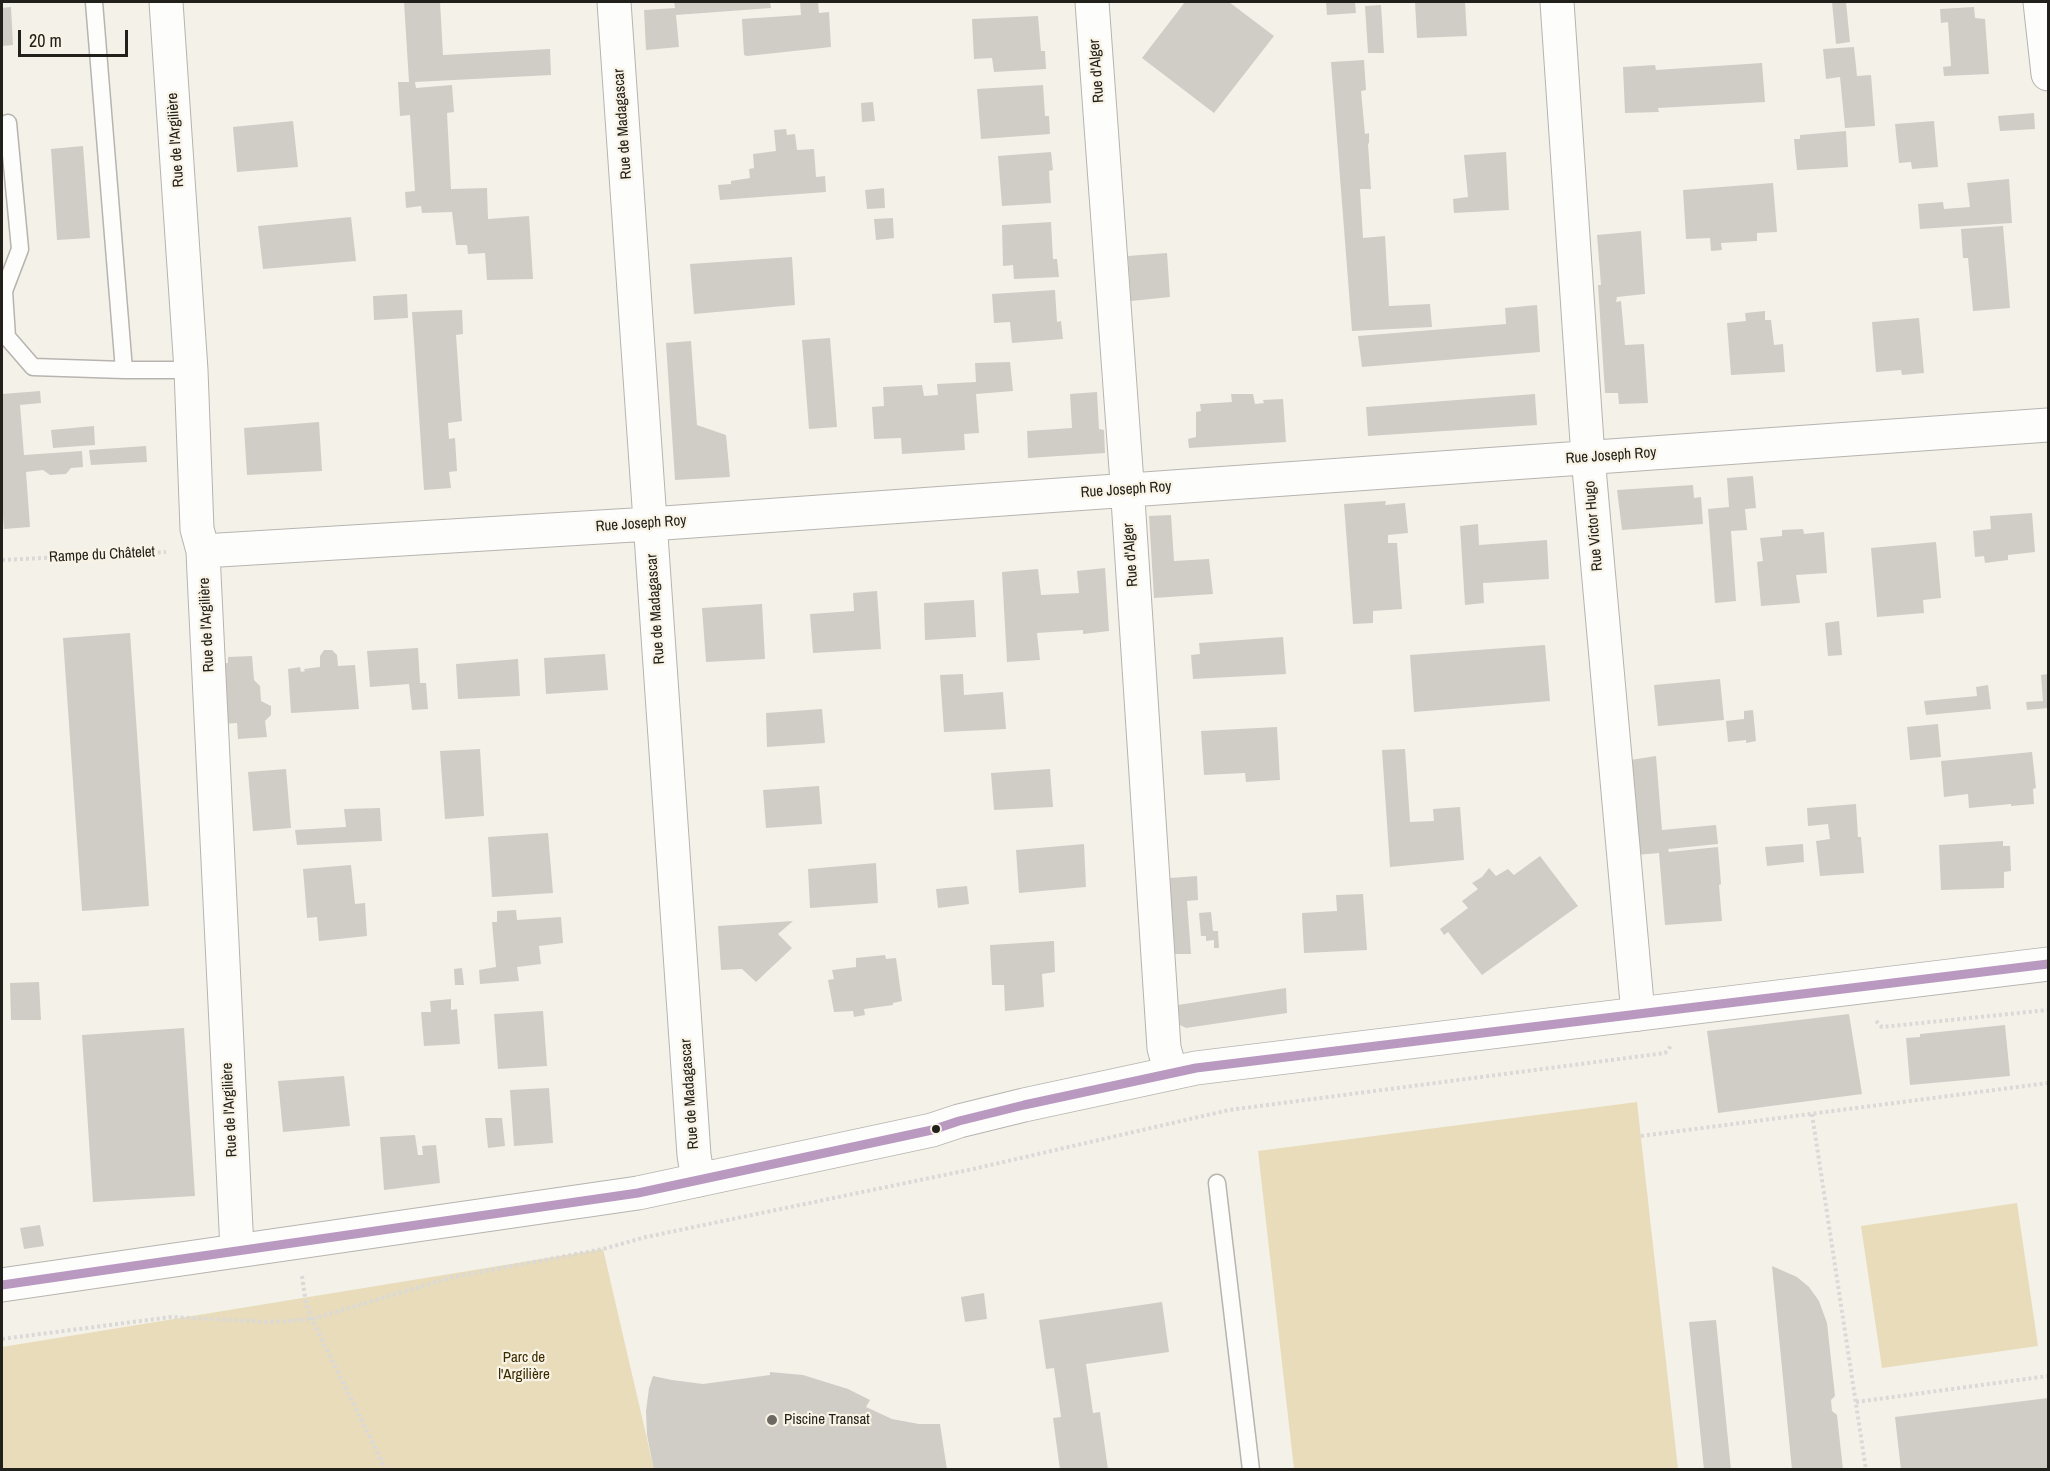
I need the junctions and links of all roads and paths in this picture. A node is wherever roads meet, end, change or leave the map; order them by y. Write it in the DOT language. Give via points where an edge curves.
graph roads {
  1 [pos="94,2"];
  2 [pos="166,2"];
  3 [pos="614,2"];
  4 [pos="1092,2"];
  5 [pos="1557,2"];
  6 [pos="2040,2"];
  7 [pos="2049,74"];
  8 [pos="8,123"];
  9 [pos="124,370"];
  10 [pos="191,370"];
  11 [pos="2049,424"];
  12 [pos="1588,457"];
  13 [pos="1127,490"];
  14 [pos="650,524"];
  15 [pos="203,551"];
  16 [pos="2,560"];
  17 [pos="2049,964"];
  18 [pos="2049,1010"];
  19 [pos="1638,1014"];
  20 [pos="1870,1014"];
  21 [pos="1672,1045"];
  22 [pos="1171,1073"];
  23 [pos="2049,1083"];
  24 [pos="1812,1114"];
  25 [pos="1641,1136"];
  26 [pos="698,1180"];
  27 [pos="1217,1184"];
  28 [pos="237,1249"];
  29 [pos="302,1280"];
  30 [pos="2,1285"];
  31 [pos="312,1319"];
  32 [pos="2,1339"];
  33 [pos="2049,1376"];
  34 [pos="1856,1402"];
  35 [pos="386,1470"];
  36 [pos="1251,1470"];
  37 [pos="1866,1470"];
  1 -- 9 [label="lane"];
  2 -- 10 [label="street, Rue de l'Argilière"];
  3 -- 14 [label="street, Rue de Madagascar"];
  4 -- 13 [label="street, Rue d'Alger"];
  5 -- 12 [label="street, Rue Victor Hugo"];
  6 -- 7 [label="street"];
  8 -- 9 [label="lane" via="20,249 4,291 7,337 33,367"];
  9 -- 10 [label="lane"];
  10 -- 15 [label="street, Rue de l'Argilière" via="197,529"];
  11 -- 12 [label="street, Rue Joseph Roy"];
  12 -- 13 [label="street, Rue Joseph Roy"];
  12 -- 19 [label="street, Rue Victor Hugo"];
  13 -- 14 [label="street, Rue Joseph Roy"];
  13 -- 22 [label="street, Rue d'Alger" via="1164,1048"];
  14 -- 15 [label="street, Rue Joseph Roy"];
  14 -- 26 [label="street, Rue de Madagascar"];
  15 -- 16 [label="path, Rampe du Châtelet"];
  15 -- 28 [label="street, Rue de l'Argilière"];
  17 -- 19 [label="street"];
  18 -- 20 [label="path" via="1882,1027"];
  19 -- 22 [label="street"];
  21 -- 31 [label="path" via="1665,1053 1213,1113 603,1249 453,1277"];
  22 -- 26 [label="street"];
  23 -- 24 [label="path"];
  24 -- 25 [label="path"];
  24 -- 34 [label="path"];
  26 -- 28 [label="street" via="626,1195"];
  27 -- 36 [label="lane"];
  28 -- 30 [label="street"];
  29 -- 31 [label="path"];
  31 -- 32 [label="path" via="271,1322 171,1317"];
  31 -- 35 [label="path"];
  33 -- 34 [label="path"];
  34 -- 37 [label="path"];
}
